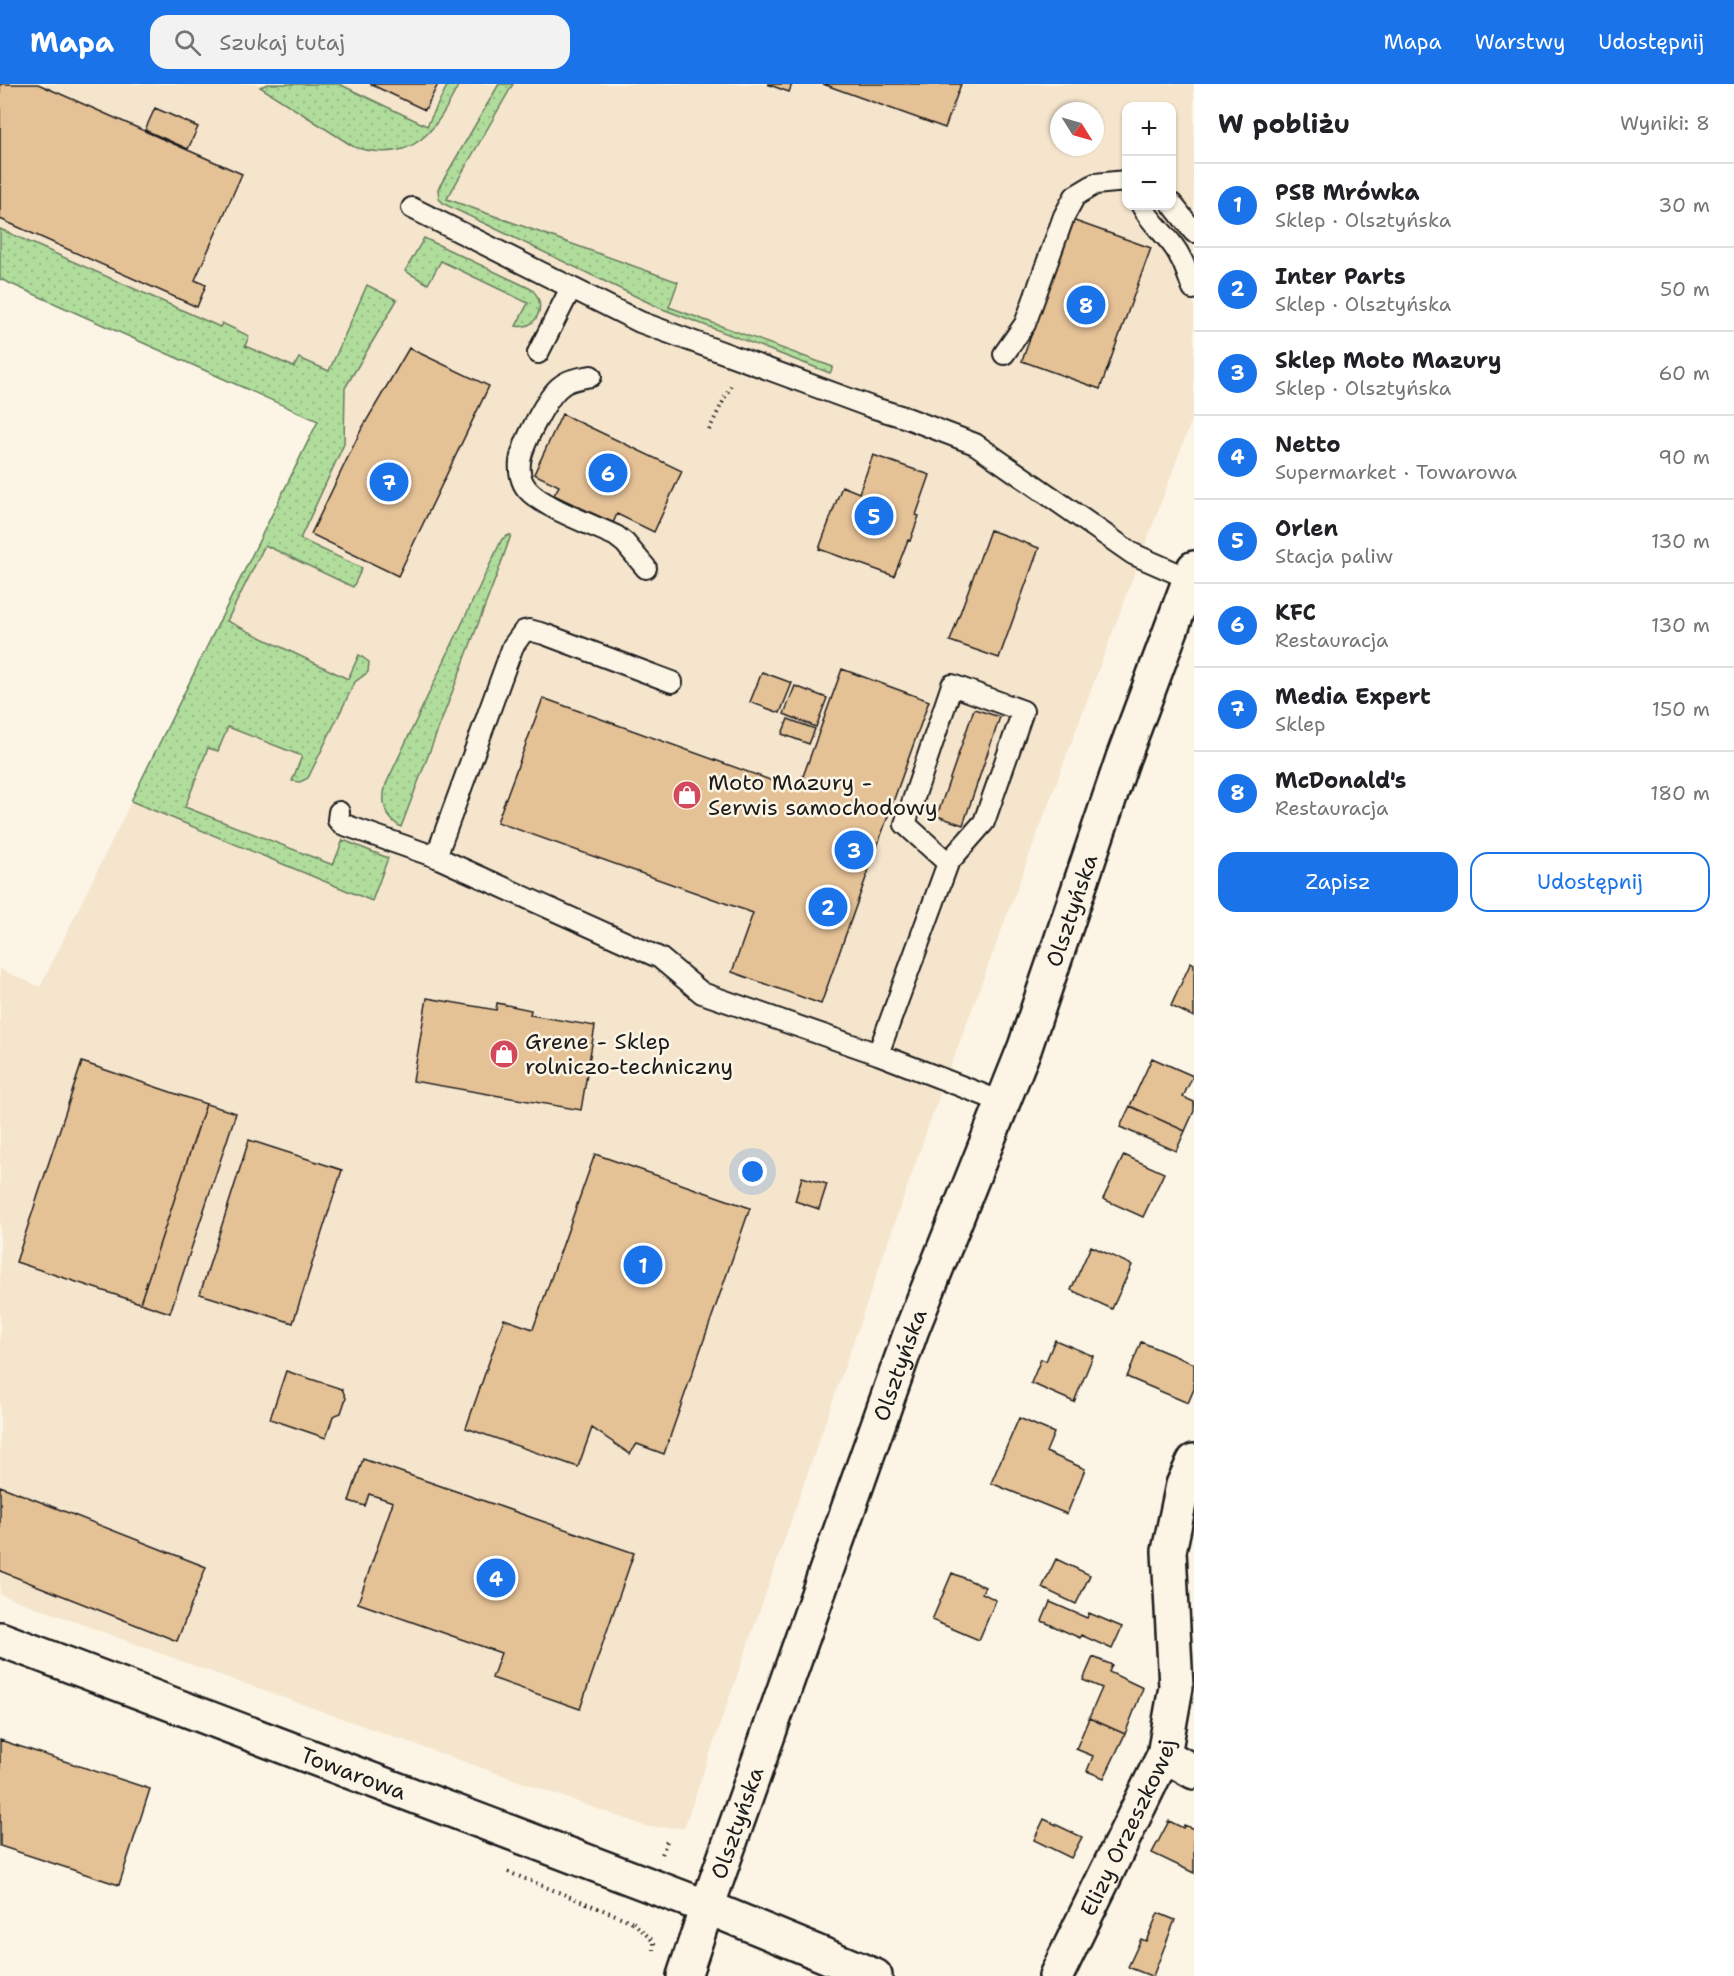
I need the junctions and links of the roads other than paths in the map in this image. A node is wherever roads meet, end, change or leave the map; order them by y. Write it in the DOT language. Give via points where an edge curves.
graph roads {
  1 [pos="1122,181"];
  2 [pos="412,208"];
  3 [pos="1176,209"];
  4 [pos="1144,210"];
  5 [pos="1194,232"];
  6 [pos="571,288"];
  7 [pos="1193,289"];
  8 [pos="538,353"];
  9 [pos="1004,354"];
  10 [pos="591,376"];
  11 [pos="646,568"];
  12 [pos="1192,573"];
  13 [pos="672,682"];
  14 [pos="339,812"];
  15 [pos="436,857"];
  16 [pos="948,863"];
  17 [pos="878,1054"];
  18 [pos="1002,1102"];
  19 [pos="1194,1461"];
  20 [pos="0,1639"];
  21 [pos="1164,1755"];
  22 [pos="1194,1772"];
  23 [pos="707,1907"];
  24 [pos="684,1976"];
  25 [pos="875,1976"];
  26 [pos="1056,1976"];
  1 -- 9 [label="lane" via="1095,184 1076,196 1064,216 1025,324"];
  2 -- 6 [label="lane"];
  3 -- 5 [label="lane"];
  4 -- 7 [label="lane" via="1183,260"];
  6 -- 8 [label="lane"];
  6 -- 12 [label="lane" via="640,322 975,444 1133,554"];
  10 -- 11 [label="lane" via="562,384 552,394 520,460 520,472 525,487 536,498 616,536"];
  12 -- 18 [label="street, Olsztyńska" via="1123,758 1025,1047"];
  13 -- 15 [label="lane" via="544,634 524,631 511,652"];
  14 -- 15 [label="lane" via="341,823"];
  15 -- 17 [label="lane" via="660,958 702,993"];
  16 -- 16 [label="lane" via="984,822 1023,711 952,685 905,824"];
  16 -- 17 [label="lane"];
  17 -- 18 [label="lane"];
  18 -- 23 [label="street, Olsztyńska" via="912,1329"];
  19 -- 21 [label="street, Elizy Orzeszkowej" via="1183,1485 1169,1551 1176,1687"];
  20 -- 23 [label="street, Towarowa"];
  21 -- 22 [label="street"];
  21 -- 26 [label="street, Elizy Orzeszkowej"];
  23 -- 24 [label="street, Olsztyńska"];
  23 -- 25 [label="street, Towarowa"];
}
